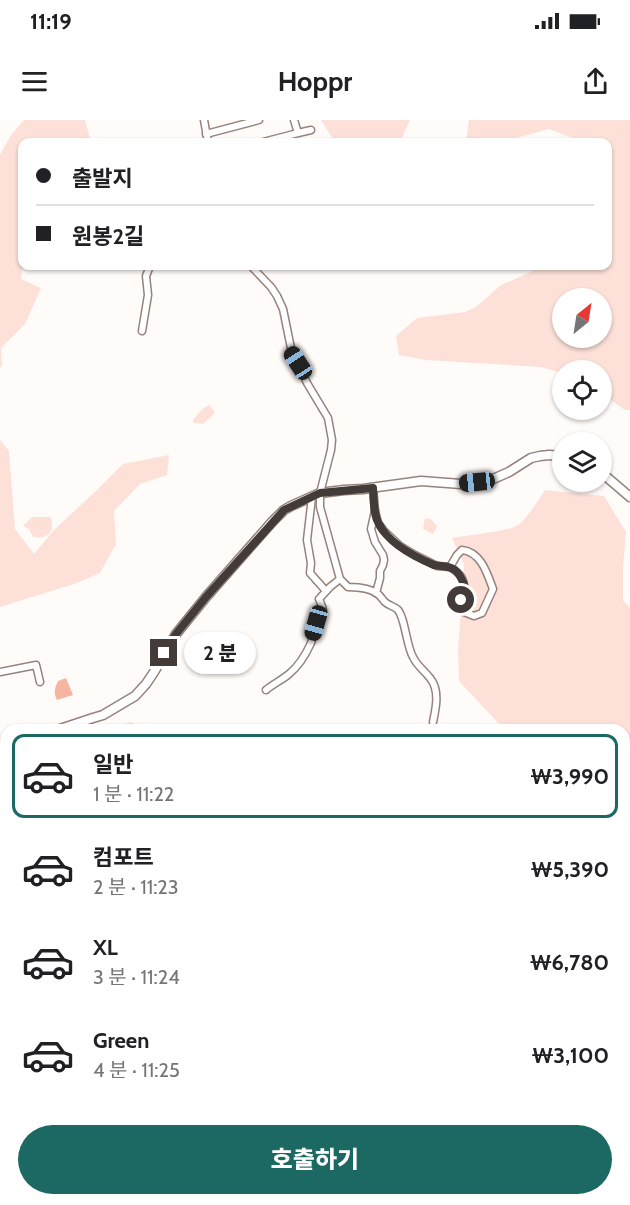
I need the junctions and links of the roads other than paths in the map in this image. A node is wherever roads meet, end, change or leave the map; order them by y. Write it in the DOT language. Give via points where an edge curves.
graph roads {
  1 [pos="204,120"];
  2 [pos="259,120"];
  3 [pos="294,120"];
  4 [pos="310,130"];
  5 [pos="298,133"];
  6 [pos="206,134"];
  7 [pos="207,138"];
  8 [pos="279,138"];
  9 [pos="148,270"];
  10 [pos="255,270"];
  11 [pos="142,331"];
  12 [pos="552,454"];
  13 [pos="612,482"];
  14 [pos="373,488"];
  15 [pos="316,495"];
  16 [pos="630,497"];
  17 [pos="375,511"];
  18 [pos="450,567"];
  19 [pos="340,579"];
  20 [pos="326,591"];
  21 [pos="376,592"];
  22 [pos="0,672"];
  23 [pos="40,682"];
  24 [pos="266,690"];
  25 [pos="433,722"];
  26 [pos="75,724"];
  1 -- 6 [label="street"];
  2 -- 6 [label="street"];
  3 -- 5 [label="street"];
  4 -- 5 [label="street"];
  5 -- 8 [label="street"];
  6 -- 7 [label="street"];
  9 -- 11 [label="street"];
  10 -- 15 [label="street" via="271,287 283,309 291,353 328,418 331,450"];
  12 -- 14 [label="main road" via="531,458 509,472 477,482 421,481"];
  13 -- 16 [label="main road"];
  14 -- 15 [label="main road"];
  14 -- 17 [label="street"];
  15 -- 19 [label="street"];
  15 -- 20 [label="street" via="307,540 310,573"];
  15 -- 26 [label="main road" via="284,510 259,536 176,634 135,696 103,716"];
  17 -- 18 [label="street" via="378,524 400,546 437,566"];
  17 -- 21 [label="street" via="371,529 384,560"];
  18 -- 18 [label="street" via="462,550 470,551 480,560 493,589 482,613 474,616 459,610 465,587 461,576"];
  19 -- 20 [label="street"];
  19 -- 21 [label="street" via="348,587"];
  20 -- 24 [label="street" via="319,599 324,610 322,616 302,659"];
  21 -- 25 [label="street" via="398,610 412,656 434,683"];
  22 -- 23 [label="street" via="36,665"];
}
